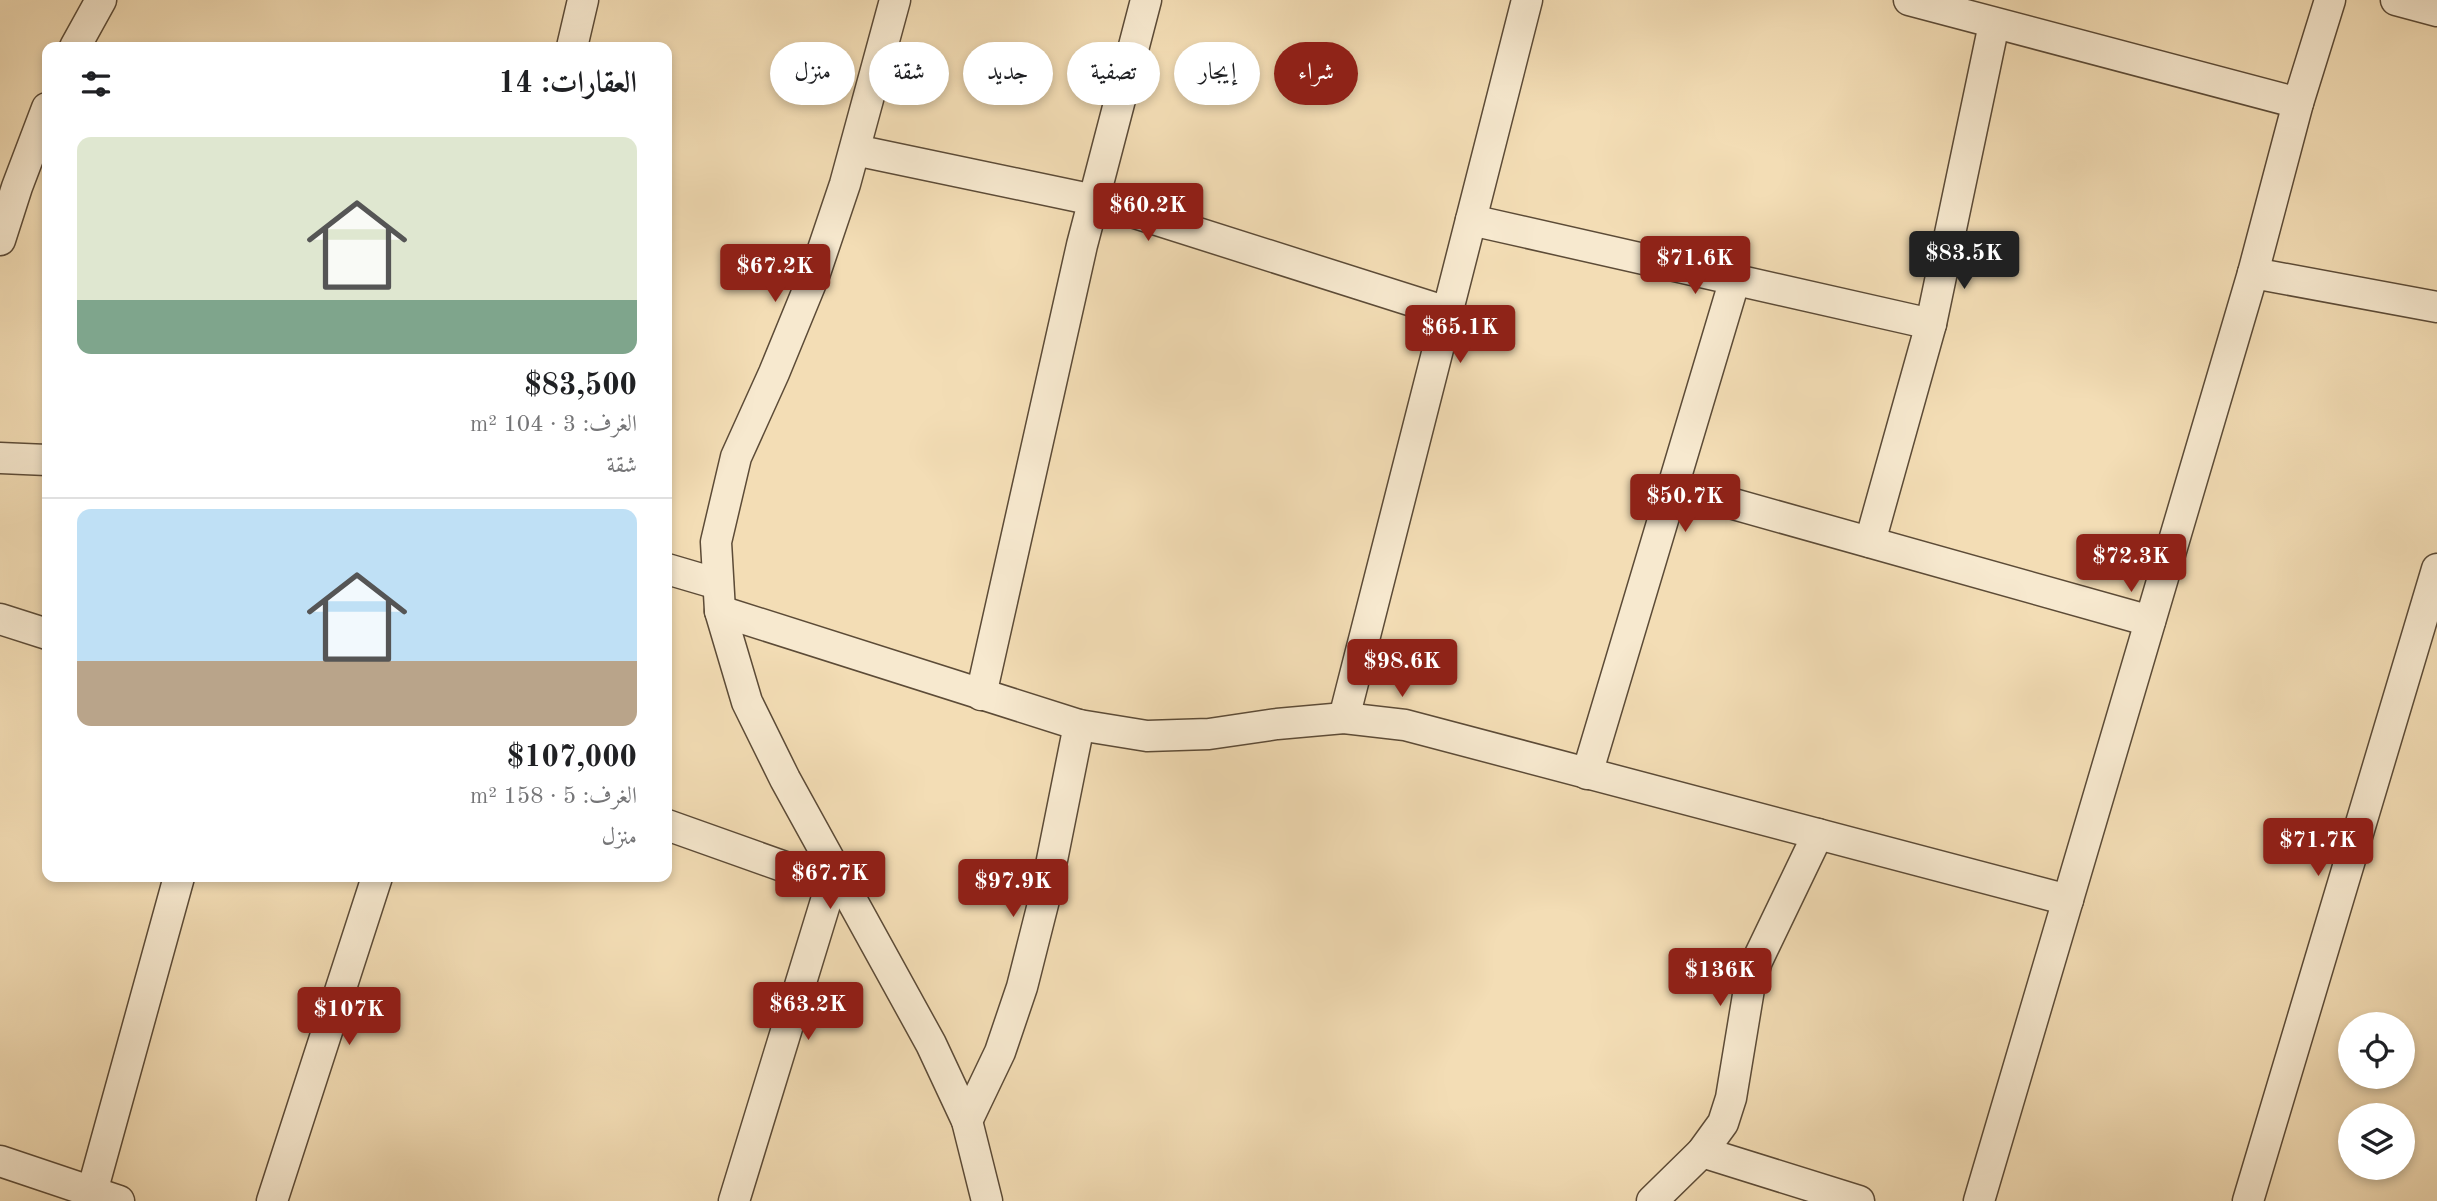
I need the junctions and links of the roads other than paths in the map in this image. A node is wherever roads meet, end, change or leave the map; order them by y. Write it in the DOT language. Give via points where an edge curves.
graph roads {
  1 [pos="101,0"];
  2 [pos="583,0"];
  3 [pos="895,0"];
  4 [pos="1146,0"];
  5 [pos="1527,0"];
  6 [pos="1909,0"];
  7 [pos="2330,0"];
  8 [pos="2396,0"];
  9 [pos="2437,11"];
  10 [pos="1994,24"];
  11 [pos="78,42"];
  12 [pos="573,42"];
  13 [pos="2298,103"];
  14 [pos="42,116"];
  15 [pos="855,150"];
  16 [pos="13,159"];
  17 [pos="1094,200"];
  18 [pos="1471,220"];
  19 [pos="0,240"];
  20 [pos="2253,273"];
  21 [pos="1735,279"];
  22 [pos="2437,307"];
  23 [pos="1447,312"];
  24 [pos="1931,324"];
  25 [pos="0,458"];
  26 [pos="42,460"];
  27 [pos="1673,488"];
  28 [pos="1870,542"];
  29 [pos="2437,569"];
  30 [pos="672,572"];
  31 [pos="719,598"];
  32 [pos="0,619"];
  33 [pos="2150,621"];
  34 [pos="42,633"];
  35 [pos="981,695"];
  36 [pos="1344,718"];
  37 [pos="1079,725"];
  38 [pos="1587,774"];
  39 [pos="672,827"];
  40 [pos="1818,834"];
  41 [pos="833,876"];
  42 [pos="178,882"];
  43 [pos="375,882"];
  44 [pos="2068,900"];
  45 [pos="967,1121"];
  46 [pos="1702,1152"];
  47 [pos="0,1161"];
  48 [pos="106,1196"];
  49 [pos="272,1201"];
  50 [pos="734,1201"];
  51 [pos="987,1201"];
  52 [pos="1652,1201"];
  53 [pos="1860,1201"];
  54 [pos="1979,1201"];
  55 [pos="2248,1201"];
  1 -- 11 [label="street"];
  2 -- 12 [label="street"];
  3 -- 15 [label="street"];
  4 -- 17 [label="street"];
  5 -- 18 [label="street"];
  6 -- 10 [label="street"];
  7 -- 13 [label="street"];
  8 -- 9 [label="street"];
  10 -- 13 [label="street"];
  10 -- 24 [label="street"];
  13 -- 20 [label="street"];
  14 -- 16 [label="street"];
  15 -- 17 [label="street"];
  15 -- 31 [label="street" via="815,273 736,457 716,542"];
  16 -- 19 [label="street"];
  17 -- 23 [label="street"];
  17 -- 35 [label="street"];
  18 -- 21 [label="street"];
  18 -- 23 [label="street"];
  20 -- 22 [label="street"];
  20 -- 33 [label="street"];
  21 -- 24 [label="street"];
  21 -- 27 [label="street"];
  23 -- 36 [label="street"];
  24 -- 28 [label="street"];
  25 -- 26 [label="street"];
  27 -- 28 [label="street"];
  27 -- 38 [label="street"];
  28 -- 33 [label="street"];
  29 -- 55 [label="street"];
  30 -- 31 [label="street"];
  31 -- 35 [label="street"];
  31 -- 41 [label="street" via="747,702"];
  32 -- 34 [label="street"];
  33 -- 44 [label="street"];
  35 -- 37 [label="street"];
  36 -- 37 [label="street" via="1209,734 1147,736"];
  36 -- 38 [label="street" via="1405,725"];
  37 -- 45 [label="street" via="1022,987 1000,1052"];
  38 -- 40 [label="street"];
  39 -- 41 [label="street"];
  40 -- 44 [label="street"];
  40 -- 46 [label="street" via="1757,961 1731,1098 1723,1123"];
  41 -- 45 [label="street" via="931,1044"];
  41 -- 50 [label="street"];
  42 -- 48 [label="street"];
  43 -- 49 [label="street"];
  44 -- 54 [label="street"];
  45 -- 51 [label="street"];
  46 -- 52 [label="street"];
  46 -- 53 [label="street"];
  47 -- 48 [label="street"];
}
